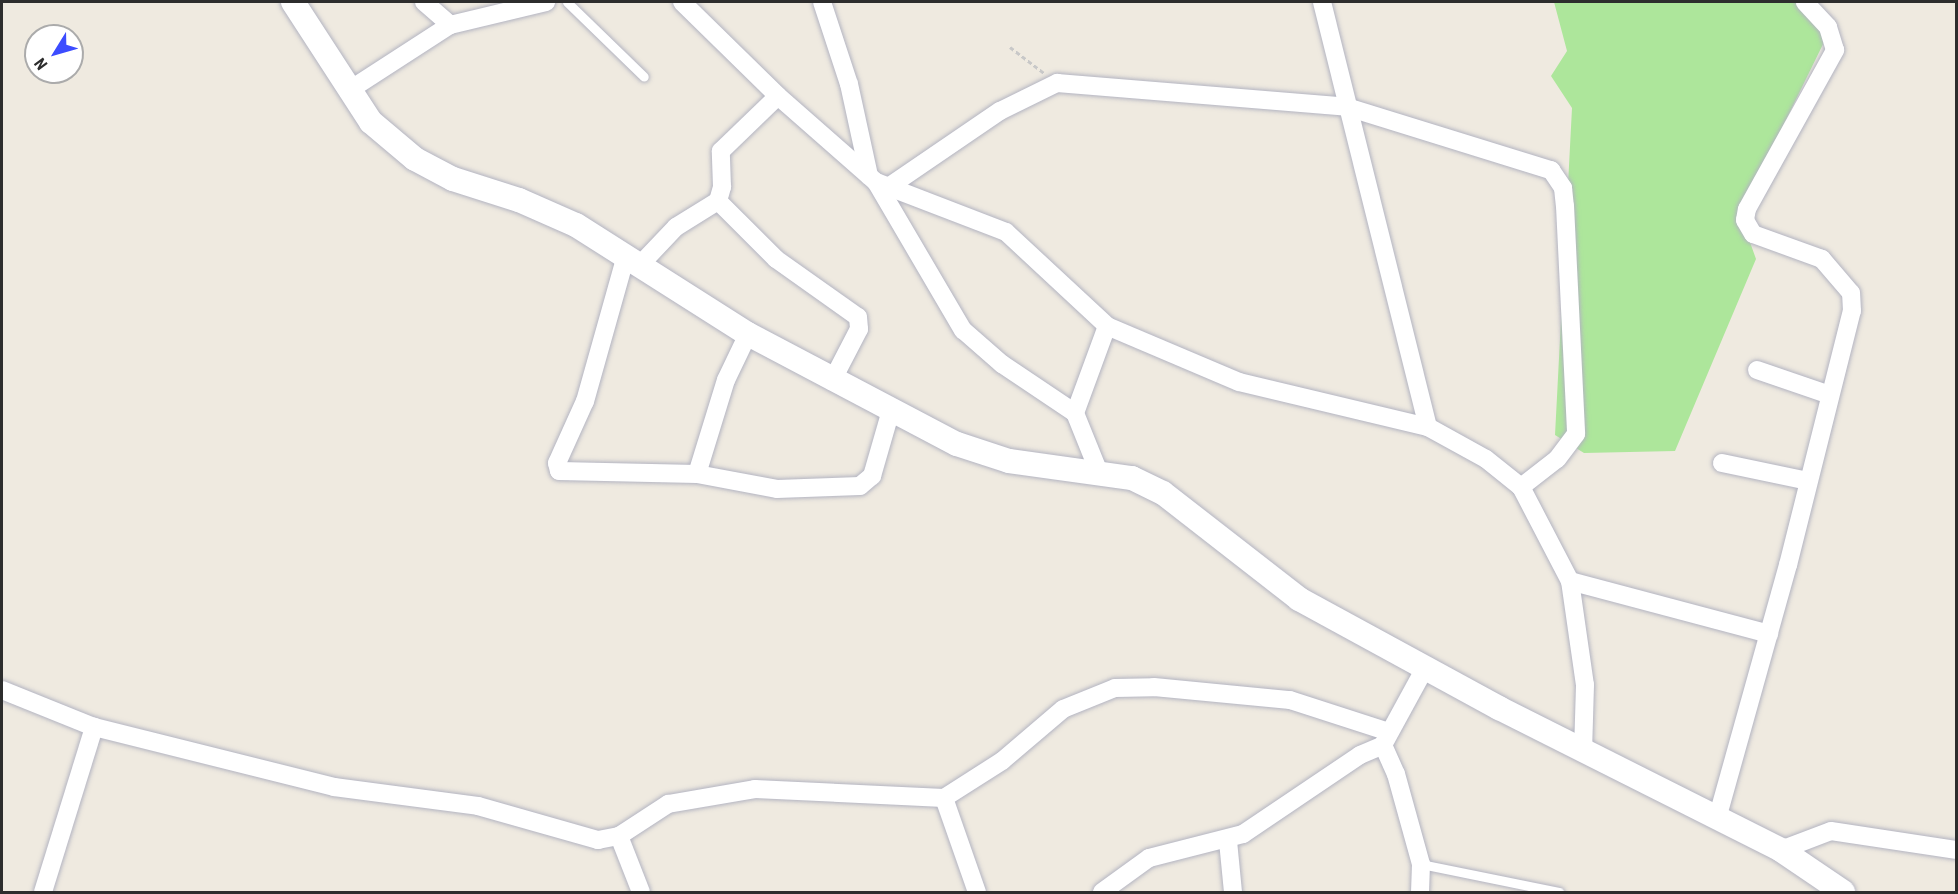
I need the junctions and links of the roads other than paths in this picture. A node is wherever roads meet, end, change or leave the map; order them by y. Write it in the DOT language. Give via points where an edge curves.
graph roads {
  1 [pos="293,2"];
  2 [pos="424,2"];
  3 [pos="546,2"];
  4 [pos="567,2"];
  5 [pos="682,2"];
  6 [pos="822,2"];
  7 [pos="1322,2"];
  8 [pos="1804,2"];
  9 [pos="450,26"];
  10 [pos="644,77"];
  11 [pos="348,91"];
  12 [pos="778,96"];
  13 [pos="1347,107"];
  14 [pos="877,182"];
  15 [pos="718,201"];
  16 [pos="631,263"];
  17 [pos="1107,326"];
  18 [pos="748,334"];
  19 [pos="1757,370"];
  20 [pos="832,381"];
  21 [pos="1827,394"];
  22 [pos="891,410"];
  23 [pos="1076,413"];
  24 [pos="1428,428"];
  25 [pos="1722,463"];
  26 [pos="1098,470"];
  27 [pos="697,474"];
  28 [pos="1808,481"];
  29 [pos="1521,487"];
  30 [pos="1570,581"];
  31 [pos="1769,634"];
  32 [pos="1426,666"];
  33 [pos="2,690"];
  34 [pos="94,728"];
  35 [pos="1386,739"];
  36 [pos="1583,752"];
  37 [pos="944,798"];
  38 [pos="1717,819"];
  39 [pos="619,836"];
  40 [pos="1228,841"];
  41 [pos="1780,850"];
  42 [pos="1956,850"];
  43 [pos="1421,864"];
  44 [pos="43,892"];
  45 [pos="641,892"];
  46 [pos="977,892"];
  47 [pos="1102,892"];
  48 [pos="1233,892"];
  49 [pos="1420,892"];
  50 [pos="1559,892"];
  51 [pos="1843,892"];
  1 -- 11 [label="street"];
  2 -- 9 [label="street"];
  3 -- 9 [label="street"];
  4 -- 10 [label="lane"];
  5 -- 12 [label="street"];
  6 -- 14 [label="street"];
  7 -- 13 [label="street"];
  8 -- 21 [label="street" via="1828,27 1835,50 1747,209 1745,220 1753,234 1822,259 1851,293 1852,311"];
  9 -- 11 [label="street"];
  11 -- 16 [label="street" via="378,130 414,159 453,179 519,200 576,225"];
  12 -- 14 [label="street"];
  12 -- 15 [label="street" via="721,151 722,187"];
  13 -- 14 [label="street" via="1057,83"];
  13 -- 24 [label="street"];
  13 -- 29 [label="street" via="1497,150 1551,170 1558,177 1565,206 1576,434 1557,459"];
  14 -- 17 [label="street" via="1006,232"];
  14 -- 23 [label="street" via="963,330 1002,364"];
  15 -- 16 [label="street" via="676,227"];
  15 -- 20 [label="street" via="776,258 858,317 859,328"];
  16 -- 18 [label="street"];
  16 -- 27 [label="street" via="585,401 557,468 588,474"];
  17 -- 23 [label="street"];
  17 -- 24 [label="street" via="1239,382"];
  18 -- 20 [label="street"];
  18 -- 27 [label="street" via="726,380"];
  19 -- 21 [label="street"];
  20 -- 22 [label="street"];
  21 -- 28 [label="street"];
  22 -- 26 [label="street" via="957,444 1009,461"];
  22 -- 27 [label="street" via="872,476 860,486 756,488"];
  23 -- 26 [label="street"];
  24 -- 29 [label="street" via="1486,459"];
  25 -- 28 [label="street"];
  26 -- 32 [label="street" via="1132,478 1163,493 1299,599"];
  28 -- 31 [label="street"];
  29 -- 30 [label="street"];
  30 -- 31 [label="street"];
  30 -- 36 [label="street" via="1585,685"];
  31 -- 38 [label="street"];
  32 -- 35 [label="street"];
  32 -- 36 [label="street"];
  33 -- 34 [label="street"];
  34 -- 39 [label="street" via="334,787 478,806 580,837 608,840"];
  34 -- 44 [label="street"];
  35 -- 37 [label="street" via="1290,700 1154,687 1115,688 1063,709 1002,761"];
  35 -- 40 [label="street"];
  35 -- 43 [label="street"];
  36 -- 38 [label="street"];
  37 -- 39 [label="street" via="755,789 668,804"];
  37 -- 46 [label="street"];
  38 -- 41 [label="street"];
  39 -- 45 [label="street"];
  40 -- 47 [label="street" via="1149,858"];
  40 -- 48 [label="street"];
  41 -- 42 [label="street" via="1818,832 1838,831"];
  41 -- 51 [label="street"];
  43 -- 49 [label="street"];
  43 -- 50 [label="lane"];
}
